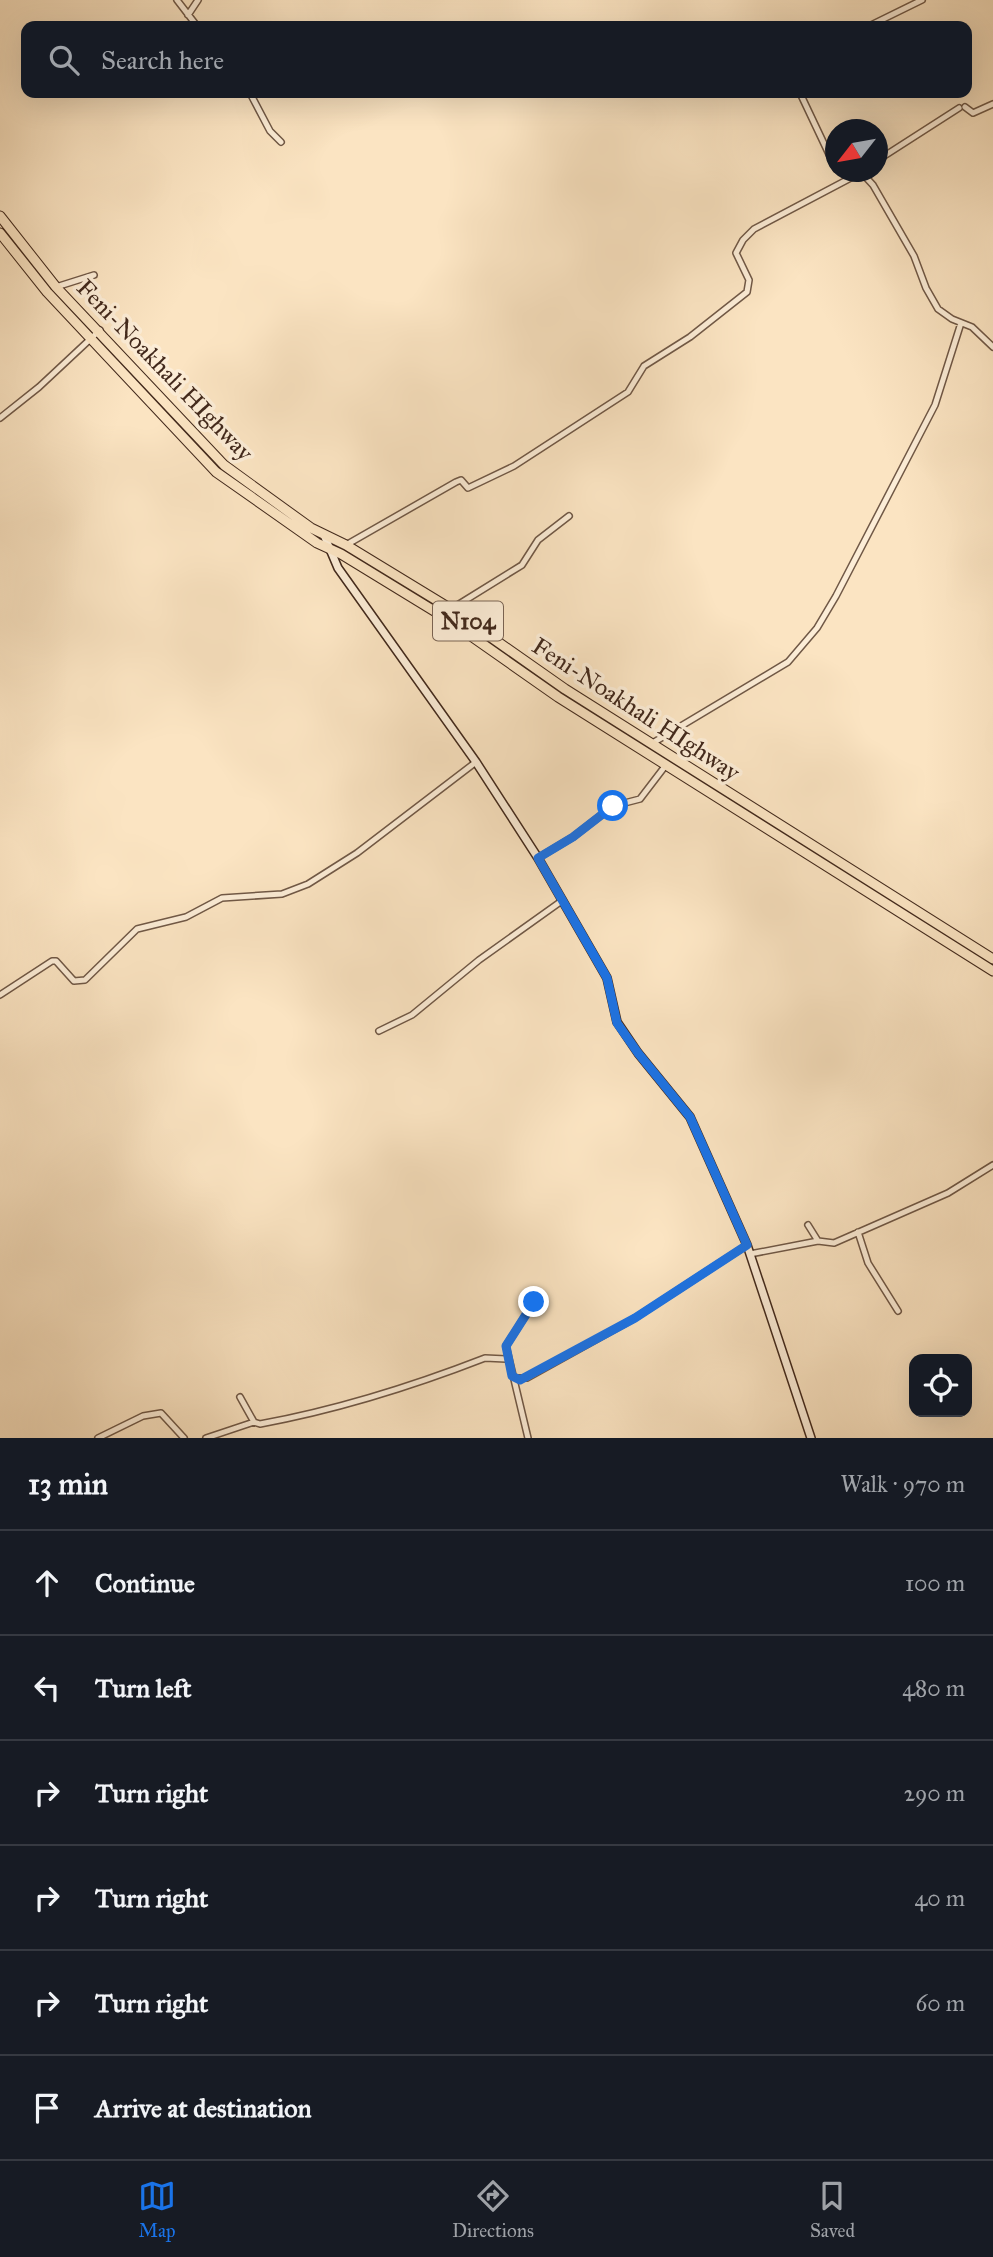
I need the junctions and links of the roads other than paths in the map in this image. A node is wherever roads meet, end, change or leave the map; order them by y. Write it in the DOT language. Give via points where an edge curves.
graph roads {
  1 [pos="177,0"];
  2 [pos="198,0"];
  3 [pos="922,0"];
  4 [pos="188,15"];
  5 [pos="193,21"];
  6 [pos="879,21"];
  7 [pos="253,98"];
  8 [pos="802,98"];
  9 [pos="993,104"];
  10 [pos="281,142"];
  11 [pos="825,146"];
  12 [pos="888,153"];
  13 [pos="845,182"];
  14 [pos="870,182"];
  15 [pos="842,184"];
  16 [pos="0,216"];
  17 [pos="0,233"];
  18 [pos="94,275"];
  19 [pos="56,287"];
  20 [pos="961,323"];
  21 [pos="100,330"];
  22 [pos="993,347"];
  23 [pos="0,418"];
  24 [pos="569,516"];
  25 [pos="324,535"];
  26 [pos="346,545"];
  27 [pos="330,549"];
  28 [pos="451,609"];
  29 [pos="651,744"];
  30 [pos="669,761"];
  31 [pos="476,762"];
  32 [pos="538,858"];
  33 [pos="563,900"];
  34 [pos="993,959"];
  35 [pos="993,971"];
  36 [pos="0,995"];
  37 [pos="379,1031"];
  38 [pos="993,1165"];
  39 [pos="808,1225"];
  40 [pos="858,1233"];
  41 [pos="818,1241"];
  42 [pos="747,1245"];
  43 [pos="750,1254"];
  44 [pos="534,1302"];
  45 [pos="898,1311"];
  46 [pos="506,1359"];
  47 [pos="516,1378"];
  48 [pos="240,1397"];
  49 [pos="254,1422"];
  50 [pos="98,1438"];
  51 [pos="184,1438"];
  52 [pos="206,1438"];
  53 [pos="528,1438"];
  54 [pos="811,1438"];
  1 -- 4 [label="street"];
  2 -- 4 [label="street"];
  3 -- 6 [label="street"];
  4 -- 5 [label="street"];
  7 -- 10 [label="street"];
  8 -- 11 [label="street"];
  9 -- 12 [label="street" via="973,113 962,108"];
  13 -- 15 [label="street"];
  14 -- 20 [label="street" via="914,256 938,309"];
  15 -- 26 [label="street" via="754,229 736,253 749,280 747,292 644,366 628,392 514,466 468,488 461,480 456,482"];
  16 -- 19 [label="highway, Feni-Noakhali HIghway / N104"];
  17 -- 27 [label="highway, Feni-Noakhali HIghway / N104" via="47,292 216,472"];
  18 -- 19 [label="street"];
  19 -- 21 [label="highway, Feni-Noakhali HIghway / N104"];
  20 -- 22 [label="street"];
  20 -- 29 [label="street" via="935,405 817,628 788,662 758,683"];
  21 -- 23 [label="street"];
  21 -- 25 [label="highway, Feni-Noakhali HIghway / N104" via="224,465"];
  24 -- 28 [label="street" via="538,540 522,565"];
  25 -- 26 [label="highway, Feni-Noakhali HIghway / N104"];
  25 -- 27 [label="main road"];
  26 -- 28 [label="highway, Feni-Noakhali HIghway / N104"];
  27 -- 30 [label="highway, Feni-Noakhali HIghway / N104" via="444,617 558,697"];
  27 -- 31 [label="main road" via="338,568"];
  28 -- 29 [label="highway, Feni-Noakhali HIghway / N104"];
  29 -- 30 [label="highway, Feni-Noakhali HIghway / N104"];
  30 -- 32 [label="street" via="640,799 613,806"];
  30 -- 34 [label="highway, Feni-Noakhali HIghway / N104"];
  30 -- 35 [label="highway, Feni-Noakhali HIghway / N104"];
  31 -- 32 [label="main road"];
  31 -- 36 [label="street" via="357,853 308,884 282,894 222,898 186,917 142,927 85,980 74,981 52,961"];
  32 -- 33 [label="main road"];
  33 -- 37 [label="street" via="412,1015"];
  33 -- 42 [label="main road" via="607,978 617,1023 690,1117"];
  38 -- 40 [label="street" via="948,1193"];
  39 -- 41 [label="street"];
  40 -- 41 [label="street" via="829,1244"];
  40 -- 45 [label="street" via="868,1263"];
  41 -- 43 [label="street"];
  42 -- 43 [label="main road"];
  42 -- 47 [label="street" via="635,1318 527,1378"];
  43 -- 54 [label="main road"];
  44 -- 46 [label="street" via="509,1339"];
  46 -- 47 [label="street"];
  46 -- 49 [label="street" via="485,1358 301,1416"];
  47 -- 53 [label="street"];
  48 -- 49 [label="street"];
  49 -- 52 [label="street"];
  50 -- 51 [label="street" via="143,1416 161,1413"];
}
